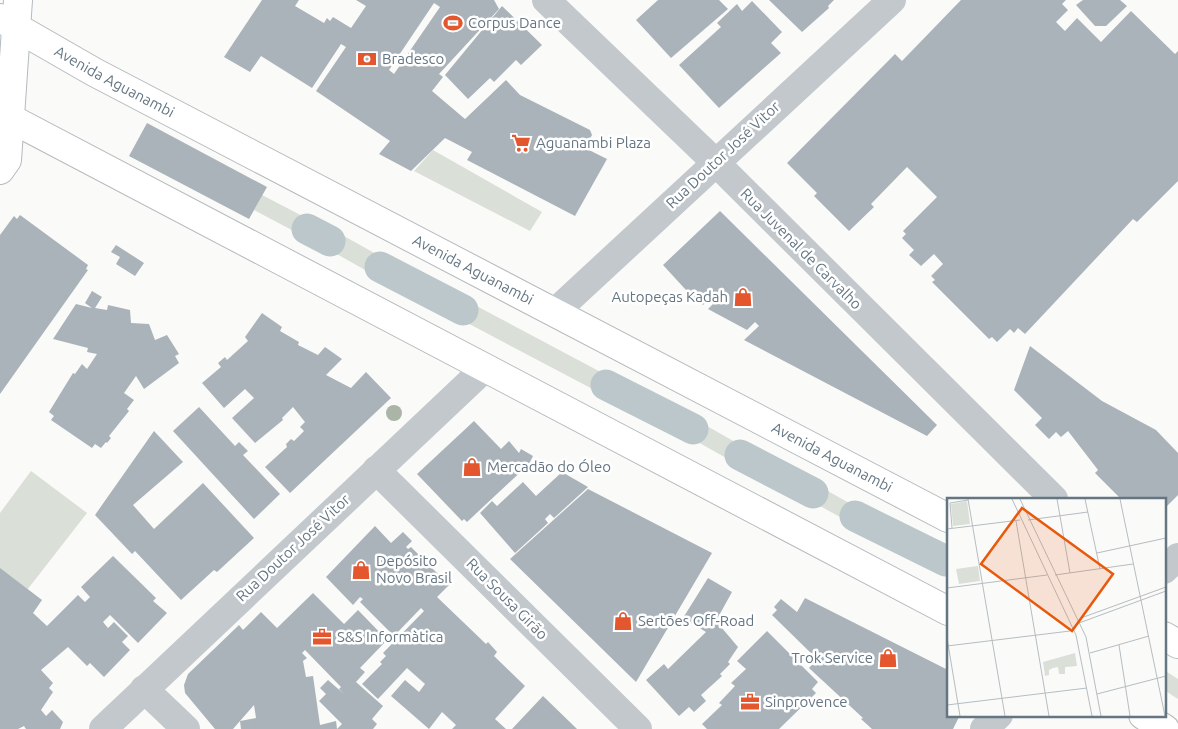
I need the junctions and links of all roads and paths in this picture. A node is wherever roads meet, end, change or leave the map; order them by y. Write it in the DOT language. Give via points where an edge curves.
graph roads {
  1 [pos="18,0"];
  2 [pos="546,0"];
  3 [pos="892,0"];
  4 [pos="8,22"];
  5 [pos="5,116"];
  6 [pos="715,162"];
  7 [pos="0,170"];
  8 [pos="556,311"];
  9 [pos="485,368"];
  10 [pos="376,470"];
  11 [pos="1053,498"];
  12 [pos="947,517"];
  13 [pos="1178,557"];
  14 [pos="1166,568"];
  15 [pos="947,610"];
  16 [pos="1166,637"];
  17 [pos="1178,644"];
  18 [pos="144,689"];
  19 [pos="998,716"];
  20 [pos="1145,716"];
  21 [pos="103,729"];
  22 [pos="186,729"];
  23 [pos="638,729"];
  24 [pos="984,729"];
  25 [pos="1165,729"];
  1 -- 4 [label="main road"];
  2 -- 6 [label="street, Rua Juvenal de Carvalho"];
  3 -- 6 [label="street, Rua Doutor José Vitor"];
  4 -- 5 [label="main road"];
  4 -- 8 [label="main road, Avenida Aguanambi" via="94,72"];
  5 -- 7 [label="main road" via="7,160"];
  5 -- 9 [label="main road"];
  6 -- 8 [label="street, Rua Doutor José Vitor"];
  6 -- 11 [label="street, Rua Juvenal de Carvalho"];
  8 -- 12 [label="main road, Avenida Aguanambi"];
  9 -- 10 [label="street, Rua Doutor José Vitor"];
  9 -- 15 [label="main road"];
  10 -- 18 [label="street, Rua Doutor José Vitor"];
  10 -- 23 [label="street, Rua Sousa Girão"];
  13 -- 14 [label="street"];
  16 -- 17 [label="main road"];
  18 -- 21 [label="street, Rua Doutor José Vitor"];
  18 -- 22 [label="street"];
  19 -- 24 [label="street"];
  20 -- 25 [label="main road"];
}
